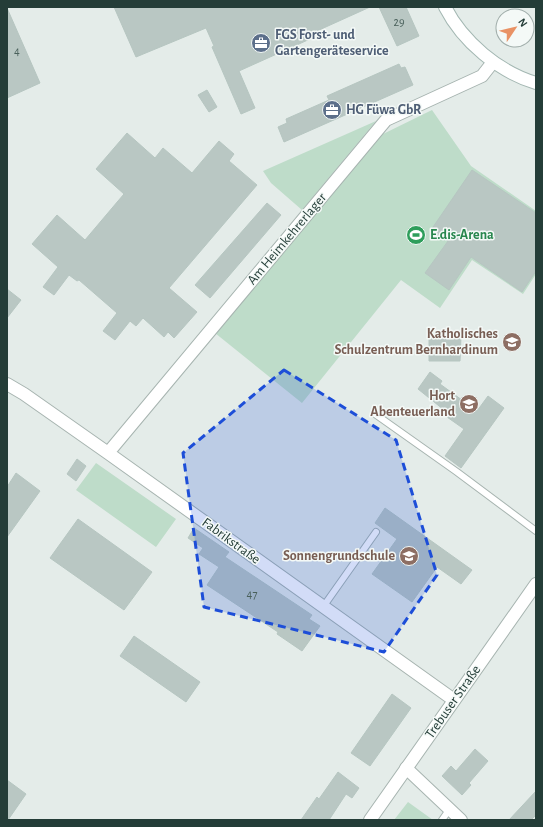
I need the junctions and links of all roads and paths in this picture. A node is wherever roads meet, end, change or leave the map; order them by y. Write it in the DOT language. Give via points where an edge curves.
graph roads {
  1 [pos="445,7"];
  2 [pos="493,62"];
  3 [pos="536,83"];
  4 [pos="7,384"];
  5 [pos="375,414"];
  6 [pos="108,453"];
  7 [pos="376,532"];
  8 [pos="536,532"];
  9 [pos="536,584"];
  10 [pos="323,607"];
  11 [pos="454,700"];
  12 [pos="406,768"];
  13 [pos="449,810"];
  14 [pos="370,820"];
  15 [pos="442,820"];
  16 [pos="461,820"];
  1 -- 2 [label="street" via="460,29"];
  2 -- 3 [label="street" via="522,79"];
  2 -- 6 [label="street, Am Heimkehrerlager" via="482,76 386,120"];
  4 -- 6 [label="street, Fabrikstraße"];
  5 -- 8 [label="lane"];
  6 -- 10 [label="street, Fabrikstraße"];
  7 -- 10 [label="lane"];
  9 -- 11 [label="street, Trebuser Straße"];
  10 -- 11 [label="street, Fabrikstraße"];
  11 -- 12 [label="street, Trebuser Straße"];
  12 -- 13 [label="street"];
  12 -- 14 [label="street, Trebuser Straße"];
  13 -- 15 [label="lane"];
  13 -- 16 [label="street"];
}
